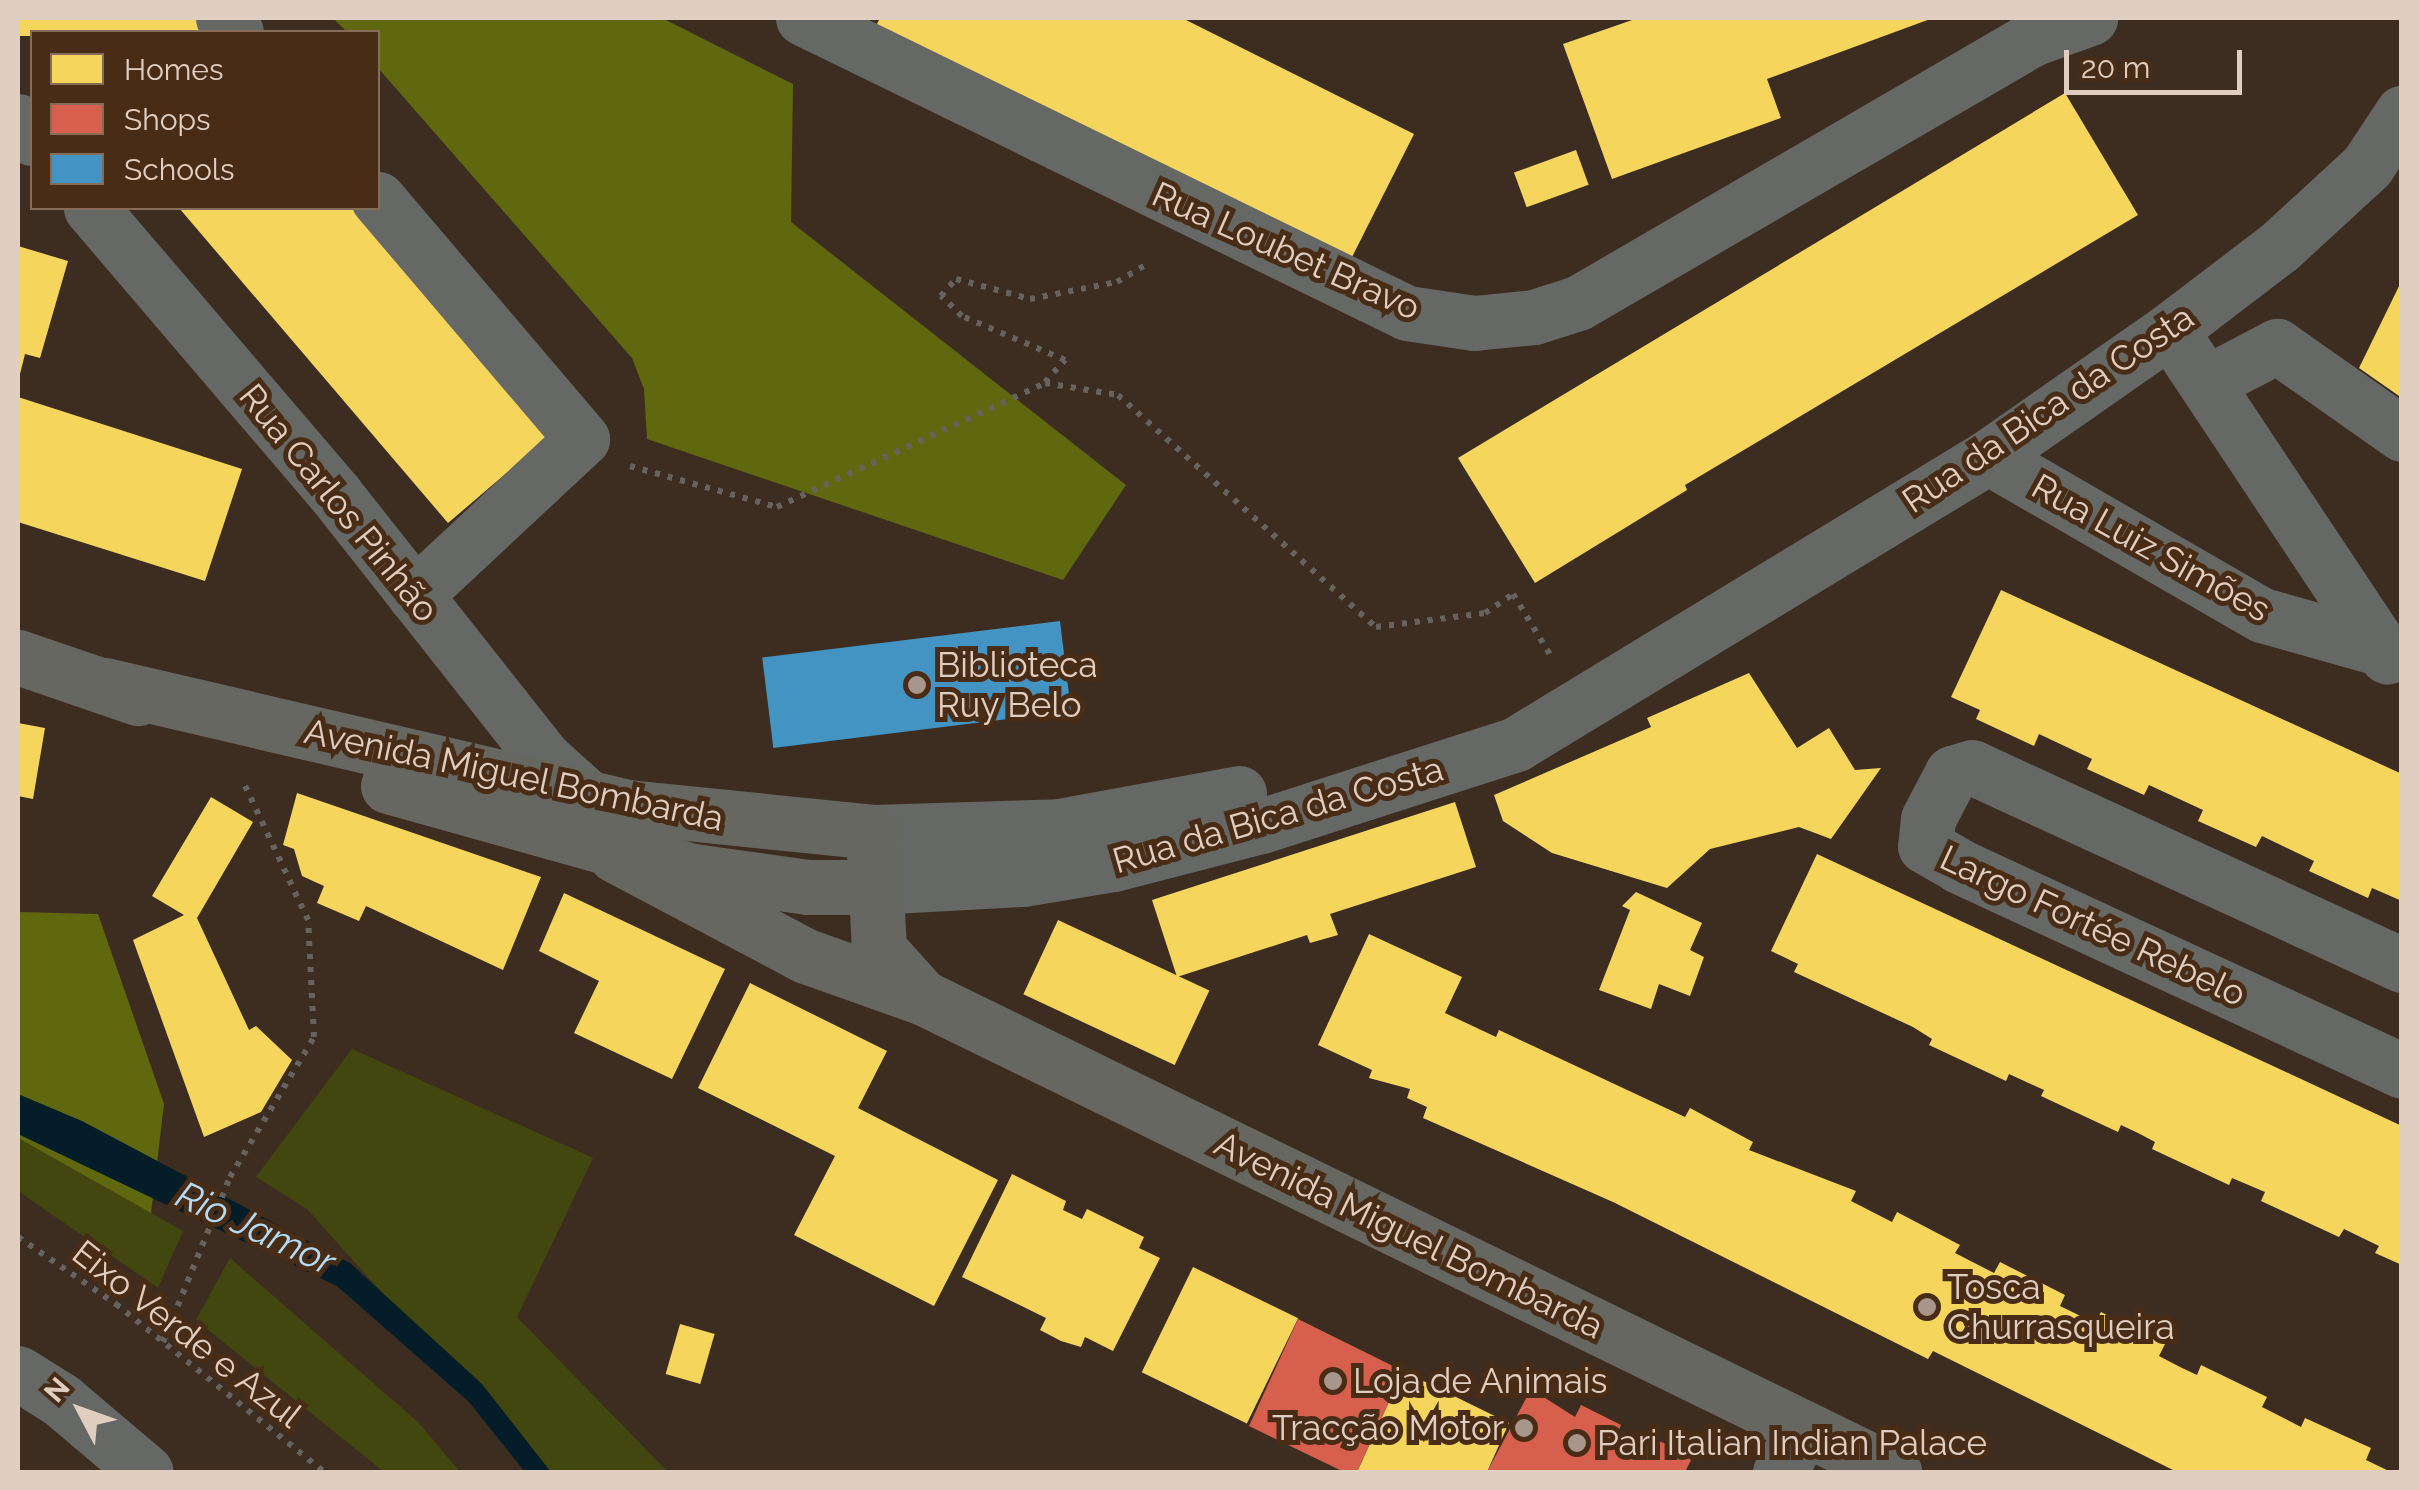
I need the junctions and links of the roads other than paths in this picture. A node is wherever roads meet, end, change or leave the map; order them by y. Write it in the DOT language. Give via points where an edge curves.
graph roads {
  1 [pos="804,18"];
  2 [pos="2090,18"];
  3 [pos="2402,113"];
  4 [pos="2384,172"];
  5 [pos="380,201"];
  6 [pos="94,210"];
  7 [pos="2170,330"];
  8 [pos="2208,382"];
  9 [pos="2402,434"];
  10 [pos="1988,457"];
  11 [pos="2325,568"];
  12 [pos="415,595"];
  13 [pos="2262,615"];
  14 [pos="1654,655"];
  15 [pos="18,657"];
  16 [pos="2388,657"];
  17 [pos="105,685"];
  18 [pos="587,798"];
  19 [pos="873,832"];
  20 [pos="615,854"];
  21 [pos="874,887"];
  22 [pos="2402,966"];
  23 [pos="924,998"];
  24 [pos="2402,1071"];
  25 [pos="18,1373"];
  26 [pos="1792,1450"];
  27 [pos="146,1472"];
  28 [pos="1894,1472"];
  1 -- 2 [label="street, Rua Loubet Bravo" via="1408,313 1474,323 1534,317 1578,303 2032,39"];
  3 -- 4 [label="street, Rua da Bica da Costa"];
  4 -- 7 [label="street, Rua da Bica da Costa"];
  5 -- 12 [label="street" via="582,439"];
  6 -- 12 [label="street, Rua Carlos Pinhão"];
  7 -- 8 [label="street, Rua Luiz Simões"];
  7 -- 10 [label="street, Rua da Bica da Costa"];
  8 -- 9 [label="street" via="2278,346"];
  8 -- 11 [label="street, Rua Luiz Simões"];
  10 -- 13 [label="street, Rua Luiz Simões"];
  10 -- 14 [label="street, Rua da Bica da Costa"];
  11 -- 13 [label="street" via="2315,594"];
  11 -- 16 [label="street, Rua Luiz Simões"];
  12 -- 18 [label="street, Rua Carlos Pinhão" via="544,758"];
  13 -- 16 [label="street, Rua Luiz Simões"];
  14 -- 19 [label="street, Rua da Bica da Costa" via="1324,771 1179,809 1059,826"];
  14 -- 21 [label="street, Rua da Bica da Costa" via="1516,744 1261,826 1060,873"];
  15 -- 17 [label="main road, Avenida Miguel Bombarda"];
  17 -- 18 [label="main road, Avenida Miguel Bombarda"];
  17 -- 20 [label="main road, Avenida Miguel Bombarda" via="292,758"];
  18 -- 19 [label="main road, Avenida Miguel Bombarda" via="747,824"];
  19 -- 21 [label="main road, Avenida Miguel Bombarda"];
  20 -- 21 [label="main road, Avenida Miguel Bombarda" via="808,887"];
  20 -- 23 [label="main road, Avenida Miguel Bombarda" via="806,956"];
  21 -- 23 [label="main road, Avenida Miguel Bombarda" via="879,949"];
  22 -- 24 [label="street, Largo Fortée Rebelo" via="1972,766 1952,773 1928,819 1925,846 1959,866"];
  23 -- 26 [label="main road, Avenida Miguel Bombarda"];
  25 -- 27 [label="street"];
  26 -- 28 [label="main road, Avenida Miguel Bombarda"];
}
